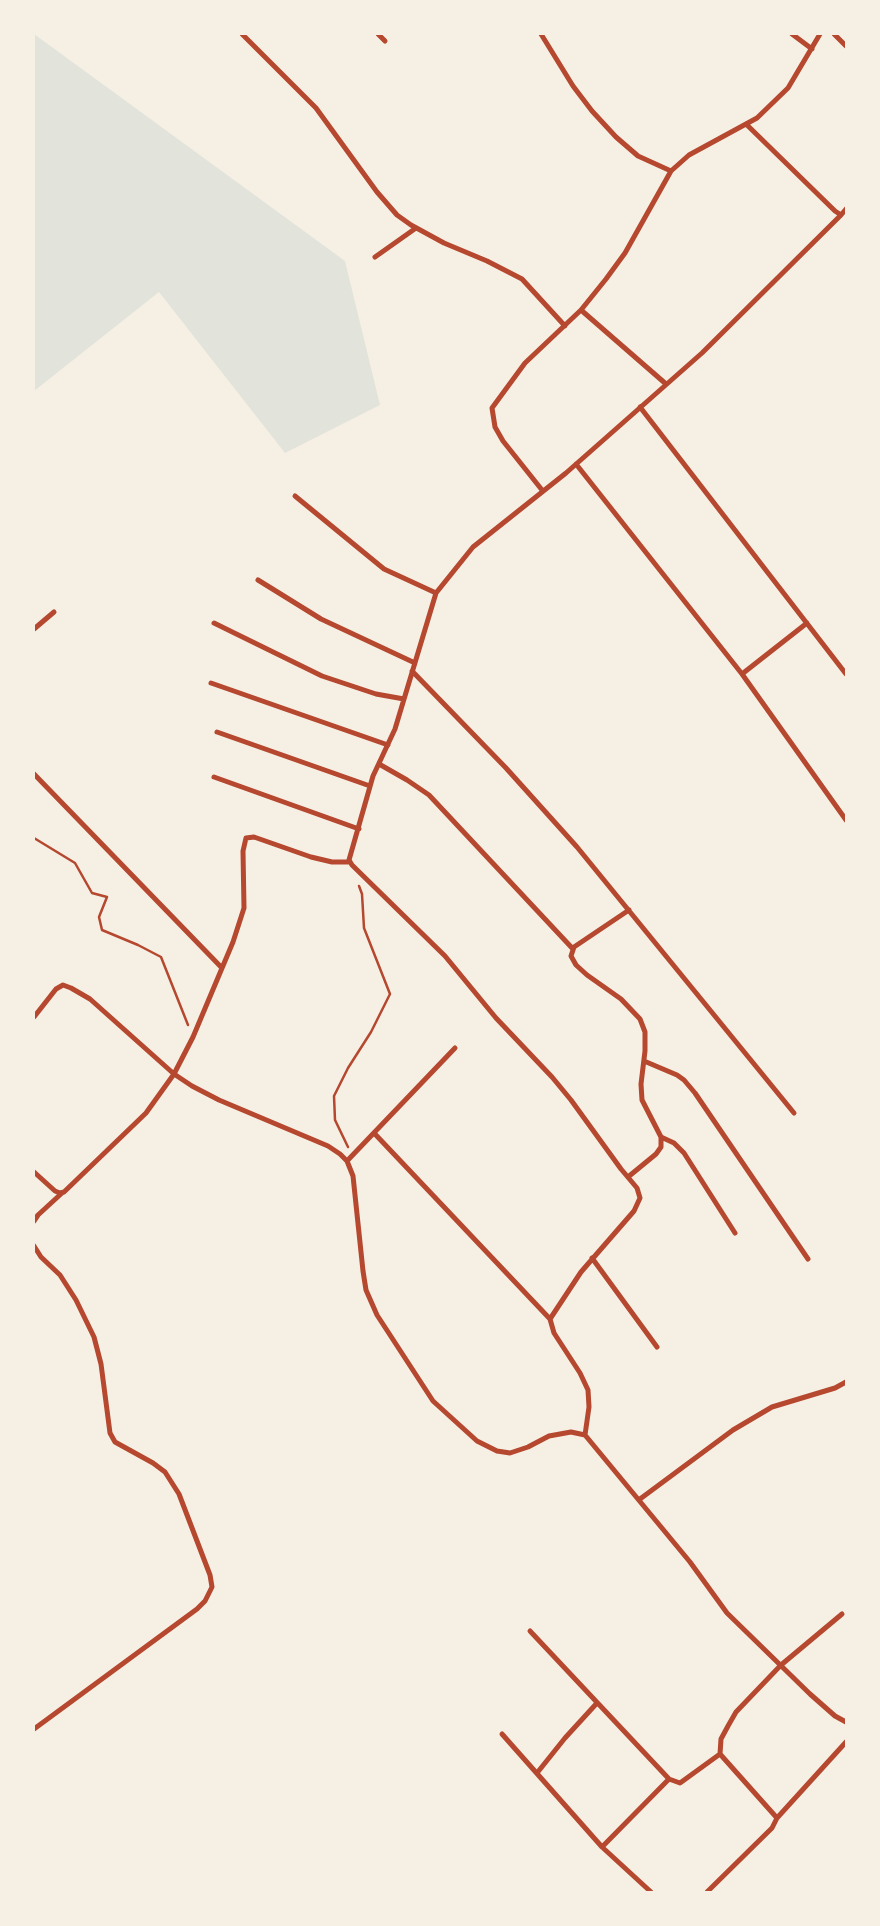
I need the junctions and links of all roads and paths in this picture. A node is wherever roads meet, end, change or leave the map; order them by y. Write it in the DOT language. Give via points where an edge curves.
graph roads {
  1 [pos="242,34"];
  2 [pos="378,34"];
  3 [pos="541,34"];
  4 [pos="792,34"];
  5 [pos="820,34"];
  6 [pos="834,34"];
  7 [pos="385,41"];
  8 [pos="846,46"];
  9 [pos="812,49"];
  10 [pos="746,124"];
  11 [pos="671,171"];
  12 [pos="846,209"];
  13 [pos="841,215"];
  14 [pos="416,228"];
  15 [pos="375,258"];
  16 [pos="581,310"];
  17 [pos="565,326"];
  18 [pos="666,384"];
  19 [pos="640,407"];
  20 [pos="576,464"];
  21 [pos="542,490"];
  22 [pos="295,496"];
  23 [pos="258,580"];
  24 [pos="436,594"];
  25 [pos="54,612"];
  26 [pos="214,623"];
  27 [pos="807,623"];
  28 [pos="34,629"];
  29 [pos="415,663"];
  30 [pos="412,671"];
  31 [pos="742,674"];
  32 [pos="846,674"];
  33 [pos="211,683"];
  34 [pos="404,699"];
  35 [pos="217,732"];
  36 [pos="388,745"];
  37 [pos="379,764"];
  38 [pos="34,774"];
  39 [pos="214,777"];
  40 [pos="370,786"];
  41 [pos="846,820"];
  42 [pos="359,829"];
  43 [pos="34,838"];
  44 [pos="351,864"];
  45 [pos="629,910"];
  46 [pos="573,948"];
  47 [pos="222,968"];
  48 [pos="34,1017"];
  49 [pos="193,1037"];
  50 [pos="455,1048"];
  51 [pos="644,1061"];
  52 [pos="174,1074"];
  53 [pos="794,1113"];
  54 [pos="374,1133"];
  55 [pos="661,1138"];
  56 [pos="347,1161"];
  57 [pos="34,1172"];
  58 [pos="628,1177"];
  59 [pos="62,1193"];
  60 [pos="34,1221"];
  61 [pos="735,1233"];
  62 [pos="34,1246"];
  63 [pos="592,1258"];
  64 [pos="808,1259"];
  65 [pos="550,1319"];
  66 [pos="657,1347"];
  67 [pos="846,1382"];
  68 [pos="585,1435"];
  69 [pos="640,1499"];
  70 [pos="842,1614"];
  71 [pos="530,1631"];
  72 [pos="782,1665"];
  73 [pos="597,1703"];
  74 [pos="846,1722"];
  75 [pos="34,1729"];
  76 [pos="502,1734"];
  77 [pos="846,1742"];
  78 [pos="720,1754"];
  79 [pos="537,1773"];
  80 [pos="669,1779"];
  81 [pos="777,1818"];
  82 [pos="602,1847"];
  83 [pos="651,1892"];
  84 [pos="707,1892"];
  1 -- 14 [label="street" via="316,108 377,192 398,215"];
  2 -- 7 [label="street"];
  3 -- 11 [label="street" via="573,86 616,137 638,156"];
  4 -- 9 [label="street"];
  5 -- 9 [label="street"];
  6 -- 8 [label="street"];
  9 -- 10 [label="street" via="788,88 757,118"];
  10 -- 11 [label="street" via="689,155"];
  10 -- 13 [label="street"];
  11 -- 16 [label="street" via="625,253"];
  12 -- 13 [label="street"];
  13 -- 18 [label="street" via="702,353"];
  14 -- 15 [label="street"];
  14 -- 17 [label="street" via="522,279"];
  16 -- 17 [label="street"];
  16 -- 18 [label="street"];
  17 -- 21 [label="street" via="525,363 492,408 495,427 503,441"];
  18 -- 19 [label="street"];
  19 -- 20 [label="street"];
  19 -- 27 [label="street"];
  20 -- 21 [label="street"];
  20 -- 31 [label="street"];
  21 -- 24 [label="street" via="473,546"];
  22 -- 24 [label="street" via="384,570"];
  23 -- 29 [label="street" via="321,619"];
  24 -- 29 [label="street"];
  25 -- 28 [label="street"];
  26 -- 34 [label="street" via="322,676 376,694"];
  27 -- 31 [label="street"];
  27 -- 32 [label="street"];
  29 -- 30 [label="street"];
  30 -- 34 [label="street"];
  30 -- 45 [label="street" via="506,768"];
  31 -- 41 [label="street"];
  33 -- 36 [label="street"];
  34 -- 36 [label="street"];
  35 -- 40 [label="street"];
  36 -- 37 [label="street"];
  37 -- 40 [label="street"];
  37 -- 46 [label="street" via="429,795"];
  38 -- 47 [label="street"];
  39 -- 42 [label="street"];
  40 -- 42 [label="street"];
  42 -- 44 [label="street"];
  43 -- 49 [label="path" via="75,863 92,893 106,897 99,916 102,930 161,957"];
  44 -- 47 [label="street" via="311,857 254,837 246,838 243,851 244,908"];
  44 -- 56 [label="path" via="362,894 364,928 390,994 334,1096 335,1120 348,1145"];
  44 -- 58 [label="street" via="445,956 496,1018 552,1077"];
  45 -- 46 [label="street"];
  45 -- 53 [label="street"];
  46 -- 51 [label="street" via="571,956 576,965 621,999 640,1019 645,1032"];
  47 -- 49 [label="street"];
  48 -- 52 [label="street" via="56,989 63,985 71,988 90,999"];
  49 -- 52 [label="street"];
  50 -- 54 [label="street"];
  51 -- 55 [label="street" via="642,1100"];
  51 -- 64 [label="street" via="684,1080 695,1093"];
  52 -- 56 [label="street" via="219,1100 328,1146"];
  52 -- 59 [label="street" via="146,1113"];
  54 -- 56 [label="street"];
  54 -- 65 [label="street"];
  55 -- 58 [label="street" via="661,1147 656,1154"];
  55 -- 61 [label="street" via="674,1143 684,1153"];
  56 -- 68 [label="street" via="355,1187 366,1290 377,1315 433,1401 477,1441 497,1451 510,1453 549,1436 571,1432"];
  57 -- 59 [label="street" via="55,1191"];
  58 -- 63 [label="street" via="640,1198 634,1211"];
  59 -- 60 [label="street"];
  62 -- 75 [label="street" via="60,1275 94,1337 101,1364 110,1434 115,1442 164,1472 178,1494 212,1587 197,1609"];
  63 -- 65 [label="street"];
  63 -- 66 [label="street"];
  65 -- 68 [label="street" via="554,1333 588,1390"];
  67 -- 69 [label="street" via="772,1407 733,1430"];
  68 -- 69 [label="street"];
  69 -- 72 [label="street" via="727,1613"];
  70 -- 72 [label="street"];
  71 -- 73 [label="street"];
  72 -- 74 [label="street" via="828,1710"];
  72 -- 78 [label="street" via="736,1712 721,1739"];
  73 -- 79 [label="street"];
  73 -- 80 [label="street"];
  76 -- 79 [label="street"];
  77 -- 81 [label="street"];
  78 -- 80 [label="street" via="680,1783"];
  78 -- 81 [label="street"];
  79 -- 82 [label="street"];
  80 -- 82 [label="street"];
  81 -- 84 [label="street" via="772,1828"];
  82 -- 83 [label="street"];
}
